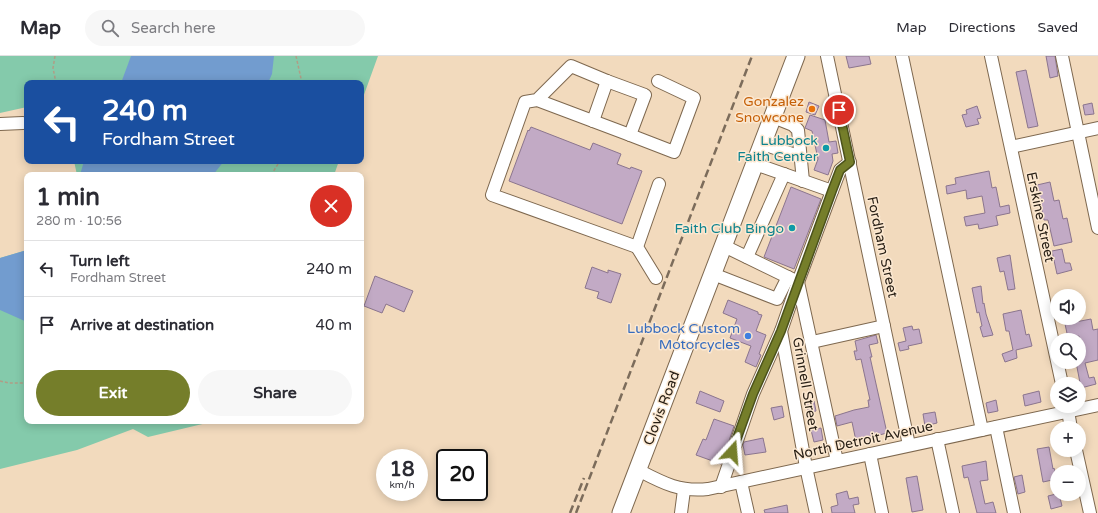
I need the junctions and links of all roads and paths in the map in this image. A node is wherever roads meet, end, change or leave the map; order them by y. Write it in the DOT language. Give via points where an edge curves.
graph roads {
  1 [pos="55,56"];
  2 [pos="296,56"];
  3 [pos="796,56"];
  4 [pos="827,56"];
  5 [pos="902,56"];
  6 [pos="992,56"];
  7 [pos="1062,56"];
  8 [pos="55,80"];
  9 [pos="301,80"];
  10 [pos="658,81"];
  11 [pos="607,82"];
  12 [pos="537,100"];
  13 [pos="773,117"];
  14 [pos="593,121"];
  15 [pos="23,123"];
  16 [pos="0,124"];
  17 [pos="1098,128"];
  18 [pos="1078,132"];
  19 [pos="630,135"];
  20 [pos="763,144"];
  21 [pos="1011,147"];
  22 [pos="801,157"];
  23 [pos="850,162"];
  24 [pos="755,164"];
  25 [pos="784,174"];
  26 [pos="803,181"];
  27 [pos="659,184"];
  28 [pos="832,191"];
  29 [pos="1098,228"];
  30 [pos="724,246"];
  31 [pos="637,247"];
  32 [pos="747,257"];
  33 [pos="713,274"];
  34 [pos="656,278"];
  35 [pos="793,279"];
  36 [pos="884,326"];
  37 [pos="781,331"];
  38 [pos="812,342"];
  39 [pos="1060,377"];
  40 [pos="0,381"];
  41 [pos="24,384"];
  42 [pos="1098,405"];
  43 [pos="1086,407"];
  44 [pos="1050,413"];
  45 [pos="996,426"];
  46 [pos="982,430"];
  47 [pos="937,439"];
  48 [pos="909,445"];
  49 [pos="870,454"];
  50 [pos="1078,457"];
  51 [pos="837,461"];
  52 [pos="806,467"];
  53 [pos="638,470"];
  54 [pos="741,482"];
  55 [pos="721,486"];
  56 [pos="684,490"];
  57 [pos="621,513"];
  58 [pos="681,513"];
  59 [pos="748,513"];
  60 [pos="816,513"];
  61 [pos="882,513"];
  62 [pos="953,513"];
  63 [pos="1014,513"];
  64 [pos="1090,513"];
  1 -- 8 [label="path" via="53,68"];
  2 -- 9 [label="path"];
  3 -- 13 [label="highway, Clovis Road"];
  4 -- 23 [label="street, Fordham Street"];
  5 -- 46 [label="street"];
  6 -- 21 [label="street, Erskine Street"];
  7 -- 18 [label="street"];
  10 -- 19 [label="street" via="694,98 674,152"];
  11 -- 12 [label="street" via="572,66"];
  11 -- 14 [label="street"];
  11 -- 19 [label="street" via="645,95"];
  12 -- 14 [label="street"];
  12 -- 31 [label="street" via="525,102 492,196"];
  13 -- 20 [label="highway, Clovis Road"];
  13 -- 22 [label="street" via="793,125 798,130"];
  14 -- 19 [label="street"];
  15 -- 16 [label="street"];
  17 -- 18 [label="street"];
  18 -- 21 [label="street"];
  18 -- 29 [label="street"];
  20 -- 22 [label="street"];
  20 -- 24 [label="highway, Clovis Road"];
  21 -- 39 [label="street, Erskine Street"];
  22 -- 26 [label="street"];
  23 -- 28 [label="street" via="840,170"];
  23 -- 36 [label="street, Fordham Street"];
  24 -- 25 [label="street"];
  24 -- 30 [label="highway, Clovis Road"];
  25 -- 26 [label="street"];
  25 -- 32 [label="street"];
  26 -- 28 [label="street"];
  27 -- 31 [label="street"];
  28 -- 35 [label="street"];
  30 -- 32 [label="street"];
  30 -- 33 [label="highway, Clovis Road"];
  31 -- 34 [label="street"];
  32 -- 35 [label="street"];
  33 -- 35 [label="street" via="778,299"];
  33 -- 53 [label="highway, Clovis Road"];
  35 -- 37 [label="street"];
  35 -- 38 [label="street"];
  36 -- 38 [label="street"];
  36 -- 48 [label="street, Fordham Street"];
  37 -- 52 [label="street, Grinnell Street"];
  37 -- 55 [label="street" via="753,394"];
  38 -- 51 [label="street"];
  40 -- 41 [label="path"];
  42 -- 43 [label="street, North Detroit Avenue"];
  44 -- 45 [label="street, North Detroit Avenue"];
  45 -- 46 [label="street, North Detroit Avenue"];
  45 -- 63 [label="street"];
  46 -- 47 [label="street, North Detroit Avenue"];
  47 -- 48 [label="street, North Detroit Avenue"];
  47 -- 62 [label="street"];
  48 -- 49 [label="street, North Detroit Avenue"];
  49 -- 51 [label="street, North Detroit Avenue"];
  49 -- 61 [label="street"];
  50 -- 64 [label="street"];
  51 -- 52 [label="street, North Detroit Avenue"];
  52 -- 54 [label="street, North Detroit Avenue"];
  52 -- 60 [label="street, Grinnell Street"];
  53 -- 56 [label="street, North Detroit Avenue"];
  53 -- 57 [label="highway, Clovis Road"];
  54 -- 55 [label="street, North Detroit Avenue"];
  54 -- 59 [label="street"];
  55 -- 56 [label="street, North Detroit Avenue"];
  56 -- 58 [label="street"];
}
